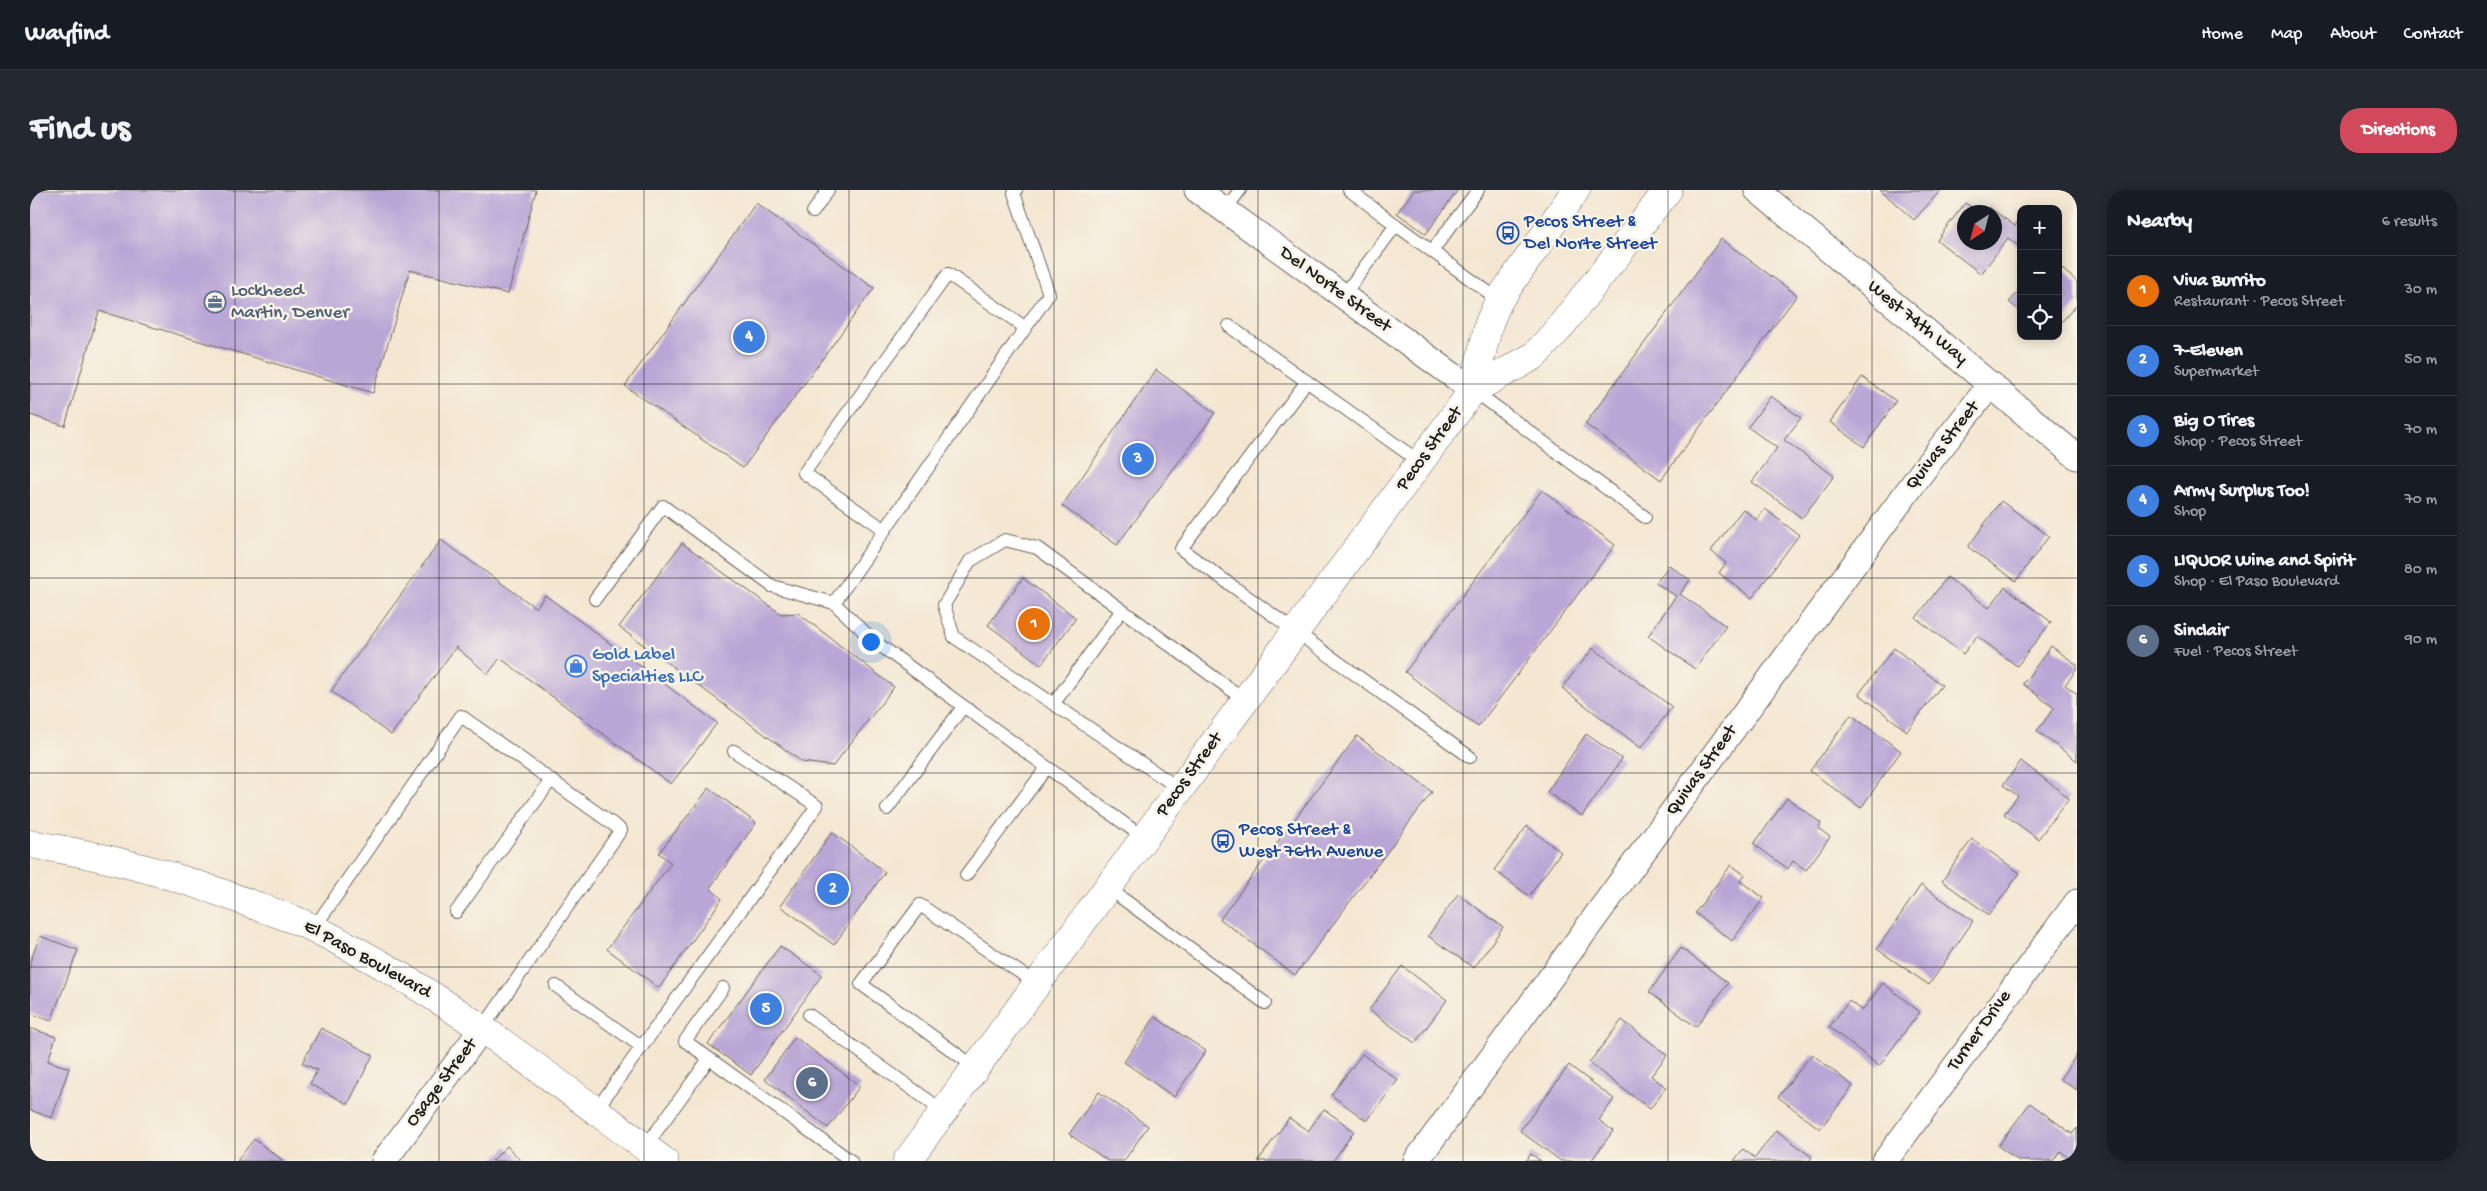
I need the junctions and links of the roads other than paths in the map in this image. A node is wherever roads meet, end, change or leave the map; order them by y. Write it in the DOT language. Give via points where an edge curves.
graph roads {
  1 [pos="828,190"];
  2 [pos="1197,190"];
  3 [pos="1240,190"];
  4 [pos="1349,190"];
  5 [pos="1478,190"];
  6 [pos="1576,190"];
  7 [pos="1668,190"];
  8 [pos="1756,190"];
  9 [pos="1014,191"];
  10 [pos="1225,210"];
  11 [pos="814,212"];
  12 [pos="1396,225"];
  13 [pos="1432,251"];
  14 [pos="1343,296"];
  15 [pos="1499,300"];
  16 [pos="1229,326"];
  17 [pos="1026,328"];
  18 [pos="1307,381"];
  19 [pos="1991,384"];
  20 [pos="1474,390"];
  21 [pos="2077,458"];
  22 [pos="1420,462"];
  23 [pos="1645,517"];
  24 [pos="885,530"];
  25 [pos="595,599"];
  26 [pos="834,603"];
  27 [pos="1122,610"];
  28 [pos="1296,632"];
  29 [pos="1245,700"];
  30 [pos="1054,703"];
  31 [pos="963,706"];
  32 [pos="734,750"];
  33 [pos="1470,757"];
  34 [pos="1047,767"];
  35 [pos="550,780"];
  36 [pos="1180,789"];
  37 [pos="887,808"];
  38 [pos="1144,838"];
  39 [pos="30,844"];
  40 [pos="966,875"];
  41 [pos="1108,888"];
  42 [pos="2077,902"];
  43 [pos="456,912"];
  44 [pos="314,928"];
  45 [pos="1037,984"];
  46 [pos="556,986"];
  47 [pos="723,988"];
  48 [pos="1265,1003"];
  49 [pos="809,1016"];
  50 [pos="482,1029"];
  51 [pos="642,1047"];
  52 [pos="709,1059"];
  53 [pos="976,1068"];
  54 [pos="595,1111"];
  55 [pos="944,1111"];
  56 [pos="655,1154"];
  57 [pos="384,1161"];
  58 [pos="850,1161"];
  59 [pos="907,1161"];
  60 [pos="1416,1161"];
  61 [pos="1885,1161"];
  1 -- 11 [label="lane"];
  2 -- 10 [label="street, Del Norte Street"];
  3 -- 10 [label="lane"];
  4 -- 12 [label="lane"];
  5 -- 13 [label="lane"];
  6 -- 15 [label="main road, Pecos Street"];
  7 -- 20 [label="main road, Pecos Street" via="1558,331 1534,356"];
  8 -- 19 [label="street, West 74th Way"];
  9 -- 17 [label="lane" via="1049,294"];
  10 -- 14 [label="street, Del Norte Street"];
  12 -- 13 [label="lane"];
  12 -- 14 [label="lane"];
  13 -- 15 [label="lane"];
  14 -- 20 [label="street, Del Norte Street"];
  15 -- 20 [label="main road, Pecos Street" via="1489,324"];
  16 -- 18 [label="lane"];
  17 -- 24 [label="lane"];
  17 -- 24 [label="lane" via="948,274 804,472"];
  18 -- 22 [label="lane"];
  18 -- 28 [label="lane" via="1181,549"];
  19 -- 21 [label="street, West 74th Way"];
  19 -- 60 [label="street, Quivas Street" via="1916,481"];
  20 -- 22 [label="main road, Pecos Street"];
  20 -- 23 [label="lane"];
  22 -- 28 [label="main road, Pecos Street"];
  24 -- 26 [label="lane"];
  25 -- 26 [label="lane" via="662,506 772,586"];
  26 -- 31 [label="lane" via="874,641"];
  27 -- 29 [label="lane"];
  27 -- 30 [label="lane"];
  27 -- 30 [label="lane" via="1037,548 1005,540 970,561 944,605 954,637"];
  28 -- 29 [label="main road, Pecos Street"];
  28 -- 33 [label="lane"];
  29 -- 36 [label="main road, Pecos Street"];
  30 -- 36 [label="lane"];
  31 -- 34 [label="lane"];
  31 -- 37 [label="lane"];
  32 -- 51 [label="lane" via="817,806"];
  34 -- 38 [label="lane"];
  34 -- 40 [label="lane"];
  35 -- 43 [label="lane"];
  35 -- 44 [label="lane" via="461,716"];
  35 -- 50 [label="lane" via="620,830"];
  36 -- 38 [label="main road, Pecos Street"];
  38 -- 41 [label="main road, Pecos Street"];
  39 -- 44 [label="main road, El Paso Boulevard" via="71,850 150,870"];
  41 -- 45 [label="main road, Pecos Street"];
  41 -- 48 [label="lane"];
  42 -- 61 [label="street, Turner Drive"];
  44 -- 50 [label="main road, El Paso Boulevard" via="409,980"];
  45 -- 53 [label="main road, Pecos Street"];
  45 -- 53 [label="lane" via="920,905 861,984"];
  46 -- 51 [label="lane"];
  47 -- 52 [label="lane" via="685,1041"];
  49 -- 55 [label="lane"];
  50 -- 54 [label="main road, El Paso Boulevard"];
  50 -- 57 [label="street, Osage Street"];
  51 -- 54 [label="lane"];
  52 -- 56 [label="lane"];
  52 -- 58 [label="lane"];
  53 -- 55 [label="main road, Pecos Street"];
  54 -- 56 [label="main road, El Paso Boulevard"];
  55 -- 59 [label="main road, Pecos Street"];
}
